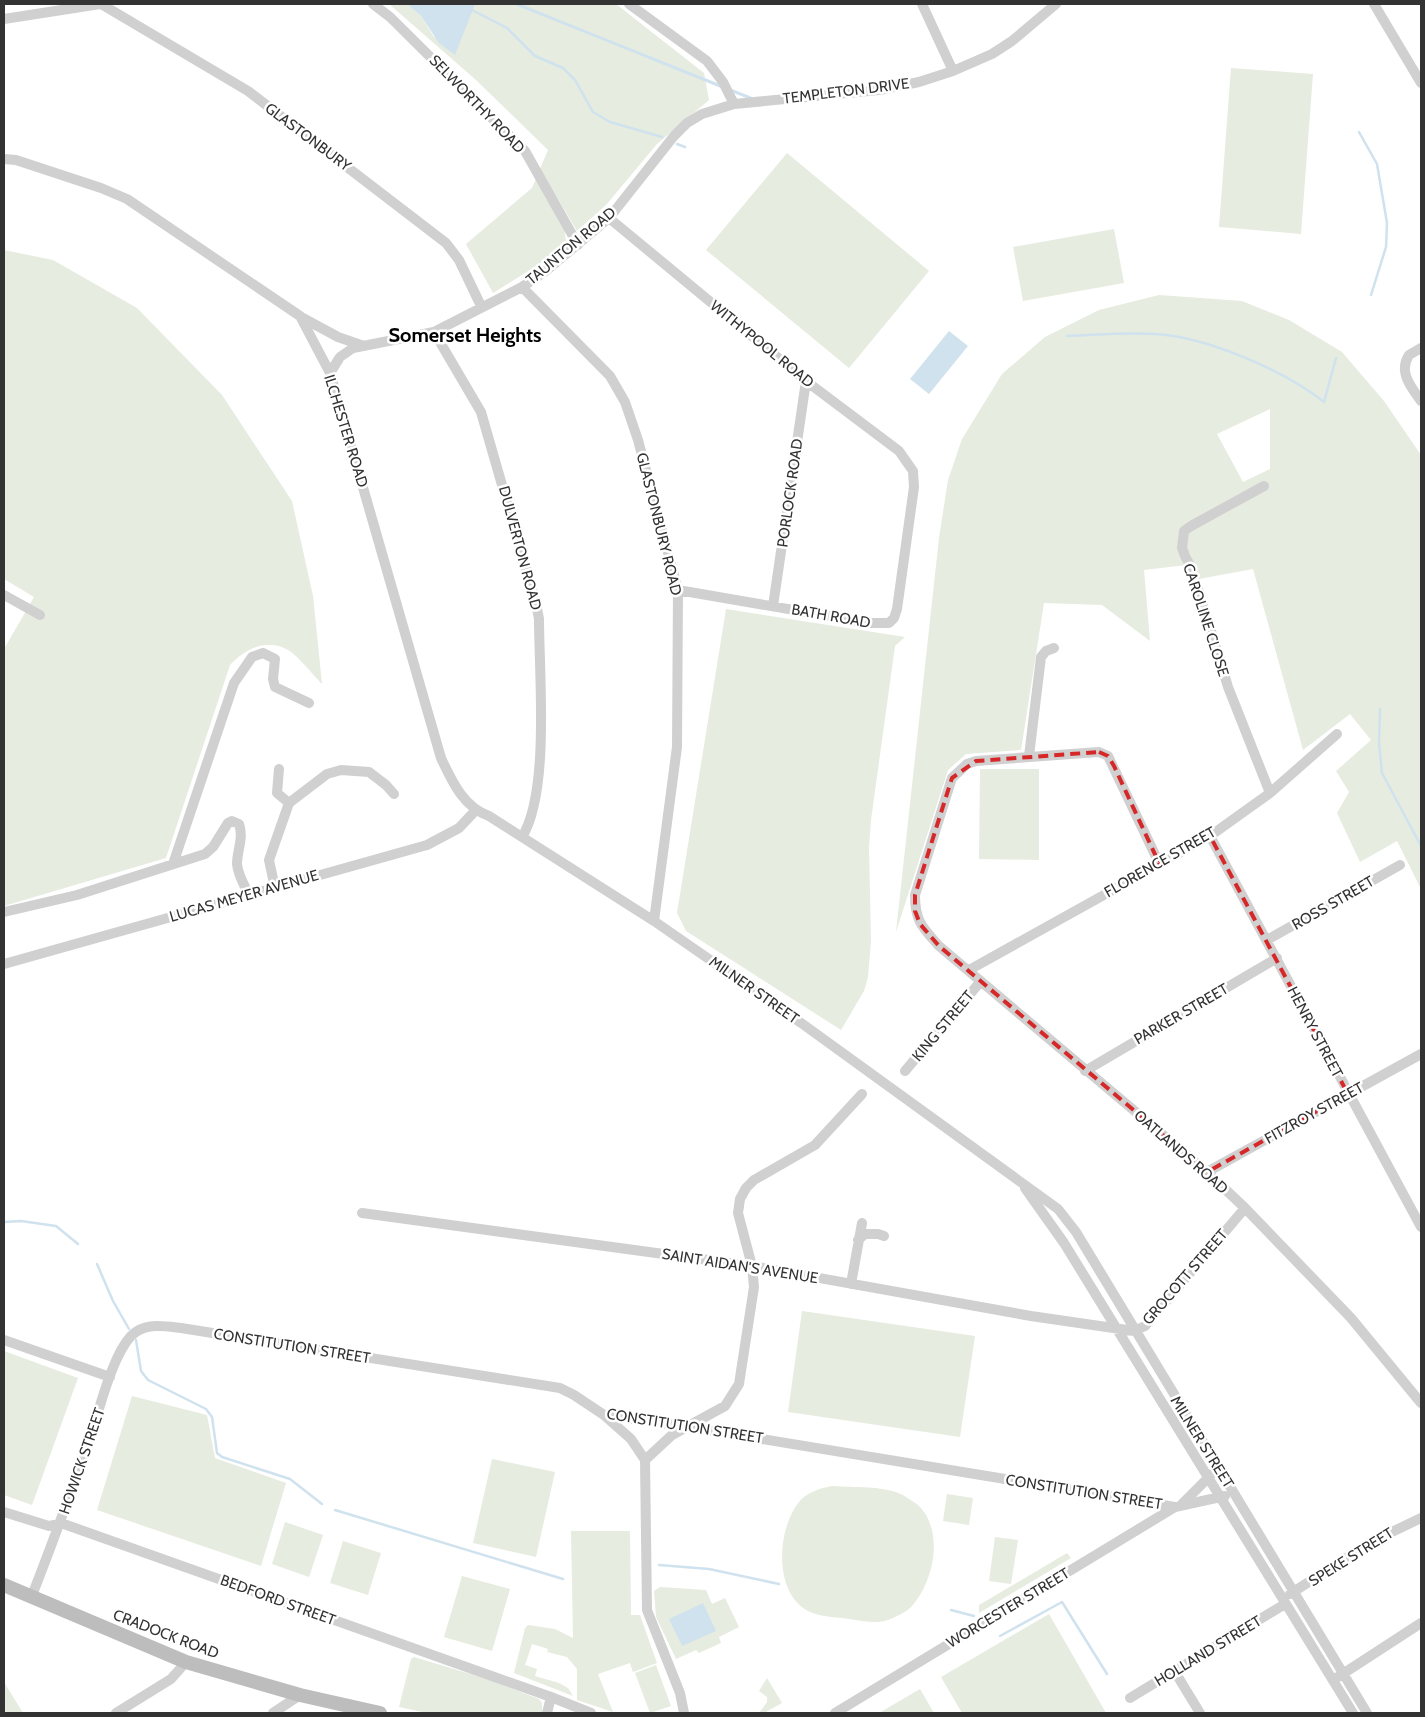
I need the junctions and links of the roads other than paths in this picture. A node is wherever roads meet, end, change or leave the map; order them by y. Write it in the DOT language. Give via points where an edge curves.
graph roads {
  1 [pos="100,4"];
  2 [pos="373,4"];
  3 [pos="630,4"];
  4 [pos="922,4"];
  5 [pos="1056,4"];
  6 [pos="1374,4"];
  7 [pos="4,19"];
  8 [pos="953,71"];
  9 [pos="1421,83"];
  10 [pos="734,104"];
  11 [pos="4,159"];
  12 [pos="609,218"];
  13 [pos="578,245"];
  14 [pos="522,287"];
  15 [pos="481,306"];
  16 [pos="300,316"];
  17 [pos="434,332"];
  18 [pos="361,345"];
  19 [pos="1421,348"];
  20 [pos="330,373"];
  21 [pos="806,381"];
  22 [pos="1421,401"];
  23 [pos="913,471"];
  24 [pos="1264,486"];
  25 [pos="678,590"];
  26 [pos="4,594"];
  27 [pos="774,606"];
  28 [pos="40,615"];
  29 [pos="1054,648"];
  30 [pos="309,703"];
  31 [pos="1337,734"];
  32 [pos="1029,756"];
  33 [pos="279,769"];
  34 [pos="1270,793"];
  35 [pos="394,794"];
  36 [pos="289,803"];
  37 [pos="476,811"];
  38 [pos="1210,836"];
  39 [pos="522,837"];
  40 [pos="1159,863"];
  41 [pos="173,864"];
  42 [pos="1400,864"];
  43 [pos="275,888"];
  44 [pos="249,895"];
  45 [pos="4,912"];
  46 [pos="654,921"];
  47 [pos="1267,940"];
  48 [pos="1277,958"];
  49 [pos="4,964"];
  50 [pos="969,970"];
  51 [pos="981,981"];
  52 [pos="1421,1054"];
  53 [pos="905,1071"];
  54 [pos="1085,1071"];
  55 [pos="862,1094"];
  56 [pos="1348,1094"];
  57 [pos="1207,1172"];
  58 [pos="1022,1184"];
  59 [pos="1245,1208"];
  60 [pos="362,1213"];
  61 [pos="862,1223"];
  62 [pos="1421,1227"];
  63 [pos="884,1236"];
  64 [pos="858,1240"];
  65 [pos="752,1266"];
  66 [pos="851,1284"];
  67 [pos="141,1328"];
  68 [pos="1117,1329"];
  69 [pos="1134,1331"];
  70 [pos="4,1340"];
  71 [pos="110,1377"];
  72 [pos="1421,1402"];
  73 [pos="604,1415"];
  74 [pos="689,1427"];
  75 [pos="645,1460"];
  76 [pos="1218,1470"];
  77 [pos="1208,1477"];
  78 [pos="1233,1493"];
  79 [pos="1221,1497"];
  80 [pos="1178,1505"];
  81 [pos="4,1512"];
  82 [pos="1421,1518"];
  83 [pos="61,1524"];
  84 [pos="4,1585"];
  85 [pos="1295,1591"];
  86 [pos="31,1598"];
  87 [pos="1284,1601"];
  88 [pos="1421,1623"];
  89 [pos="186,1662"];
  90 [pos="1175,1672"];
  91 [pos="1343,1674"];
  92 [pos="1333,1680"];
  93 [pos="300,1695"];
  94 [pos="551,1697"];
  95 [pos="1130,1698"];
  96 [pos="116,1713"];
  97 [pos="274,1713"];
  98 [pos="380,1713"];
  99 [pos="547,1713"];
  100 [pos="591,1713"];
  101 [pos="684,1713"];
  102 [pos="835,1713"];
  103 [pos="1200,1713"];
  104 [pos="1353,1713"];
  105 [pos="1367,1713"];
  1 -- 7 [label="street"];
  1 -- 15 [label="street, GLASTONBURY" via="248,91 446,243 459,260"];
  2 -- 13 [label="street, SELWORTHY ROAD" via="513,137 536,169"];
  3 -- 10 [label="street" via="707,61"];
  4 -- 8 [label="street"];
  5 -- 8 [label="street, TEMPLETON DRIVE" via="1012,41"];
  6 -- 9 [label="street"];
  8 -- 10 [label="street, TEMPLETON DRIVE" via="879,90"];
  10 -- 12 [label="street, TAUNTON ROAD" via="702,114 687,123"];
  11 -- 16 [label="street, ILCHESTER ROAD" via="16,160 127,199"];
  12 -- 13 [label="street, TAUNTON ROAD"];
  12 -- 21 [label="street, WITHYPOOL ROAD"];
  13 -- 14 [label="street, TAUNTON ROAD"];
  14 -- 15 [label="street, TAUNTON ROAD"];
  14 -- 25 [label="street, GLASTONBURY ROAD" via="610,376 625,402"];
  15 -- 17 [label="street, TAUNTON ROAD"];
  16 -- 18 [label="street" via="338,337"];
  16 -- 20 [label="street, ILCHESTER ROAD"];
  17 -- 18 [label="street, TAUNTON ROAD"];
  17 -- 39 [label="street, DULVERTON ROAD" via="481,412 539,619 540,753 534,813"];
  18 -- 20 [label="street, TAUNTON ROAD" via="345,352"];
  19 -- 22 [label="street" via="1408,355 1404,368 1407,380"];
  20 -- 37 [label="street, ILCHESTER ROAD" via="441,758 456,787"];
  21 -- 23 [label="street, WITHYPOOL ROAD" via="899,451"];
  21 -- 27 [label="street, PORLOCK ROAD"];
  23 -- 27 [label="street, BATH ROAD" via="914,487 897,609 890,623"];
  24 -- 34 [label="street, CAROLINE CLOSE" via="1184,531 1182,548 1192,570 1228,688"];
  25 -- 27 [label="street, BATH ROAD"];
  25 -- 46 [label="street, GLASTONBURY ROAD" via="677,747"];
  26 -- 28 [label="street"];
  29 -- 32 [label="street" via="1041,656"];
  30 -- 41 [label="street" via="275,687 275,659 272,656 263,653 252,657 234,683"];
  31 -- 34 [label="street, FLORENCE STREET"];
  32 -- 40 [label="street" via="1099,752 1108,756"];
  32 -- 50 [label="street, OATLANDS ROAD" via="976,761 967,764 952,778 915,894 915,911 920,924 939,946"];
  33 -- 36 [label="street" via="277,793"];
  34 -- 38 [label="street, FLORENCE STREET"];
  35 -- 36 [label="street" via="369,772 341,770 327,774"];
  36 -- 43 [label="street" via="269,860"];
  37 -- 39 [label="street, MILNER STREET"];
  37 -- 43 [label="street, LUCAS MEYER AVENUE" via="459,828 427,845"];
  38 -- 40 [label="street, FLORENCE STREET"];
  38 -- 47 [label="street, HENRY STREET"];
  39 -- 46 [label="street, MILNER STREET"];
  40 -- 50 [label="street, FLORENCE STREET"];
  41 -- 44 [label="street" via="210,851 228,823 236,821 242,837 238,871"];
  41 -- 45 [label="street" via="77,894"];
  42 -- 47 [label="street, ROSS STREET"];
  43 -- 44 [label="street, LUCAS MEYER AVENUE"];
  44 -- 49 [label="street, LUCAS MEYER AVENUE"];
  46 -- 58 [label="street, MILNER STREET" via="804,1025"];
  47 -- 48 [label="street, HENRY STREET"];
  48 -- 54 [label="street, PARKER STREET"];
  48 -- 56 [label="street, HENRY STREET"];
  50 -- 51 [label="street, OATLANDS ROAD"];
  51 -- 53 [label="street, KING STREET"];
  51 -- 54 [label="street, OATLANDS ROAD"];
  52 -- 56 [label="street, FITZROY STREET"];
  54 -- 57 [label="street, OATLANDS ROAD"];
  55 -- 65 [label="street" via="815,1146 759,1176 746,1188 738,1213"];
  56 -- 57 [label="street, FITZROY STREET"];
  56 -- 62 [label="street, HENRY STREET"];
  57 -- 59 [label="street, OATLANDS ROAD"];
  58 -- 68 [label="street, MILNER STREET" via="1064,1243"];
  58 -- 69 [label="street, MILNER STREET" via="1068,1219"];
  59 -- 69 [label="street, GROCOTT STREET" via="1145,1326"];
  59 -- 72 [label="street, OATLANDS ROAD" via="1351,1318"];
  60 -- 65 [label="street, SAINT AIDAN'S AVENUE"];
  61 -- 64 [label="street"];
  63 -- 64 [label="street" via="865,1234"];
  64 -- 66 [label="street"];
  65 -- 66 [label="street, SAINT AIDAN'S AVENUE"];
  65 -- 74 [label="street" via="754,1287 739,1384 725,1406"];
  66 -- 68 [label="street, SAINT AIDAN'S AVENUE"];
  67 -- 71 [label="street, HOWICK STREET" via="123,1348"];
  67 -- 73 [label="street, CONSTITUTION STREET" via="181,1328 560,1388"];
  68 -- 69 [label="street, GROCOTT STREET"];
  68 -- 77 [label="street, MILNER STREET"];
  69 -- 76 [label="street, MILNER STREET"];
  70 -- 71 [label="street"];
  71 -- 83 [label="street, HOWICK STREET"];
  73 -- 74 [label="street, CONSTITUTION STREET"];
  73 -- 75 [label="street" via="631,1439"];
  74 -- 75 [label="street" via="672,1435"];
  74 -- 80 [label="street, CONSTITUTION STREET"];
  75 -- 101 [label="street" via="647,1610 680,1693"];
  76 -- 77 [label="street, WORCESTER STREET"];
  76 -- 78 [label="street, MILNER STREET"];
  77 -- 79 [label="street, MILNER STREET"];
  77 -- 80 [label="street, WORCESTER STREET"];
  78 -- 79 [label="street, WORCESTER STREET"];
  78 -- 85 [label="street, MILNER STREET"];
  79 -- 80 [label="street, WORCESTER STREET"];
  79 -- 87 [label="street, MILNER STREET"];
  80 -- 102 [label="street, WORCESTER STREET"];
  81 -- 83 [label="street, BEDFORD STREET" via="49,1526"];
  82 -- 85 [label="street, SPEKE STREET" via="1372,1542"];
  83 -- 86 [label="street, HOWICK STREET"];
  83 -- 94 [label="street, BEDFORD STREET"];
  84 -- 86 [label="main road, CRADOCK ROAD"];
  85 -- 87 [label="street, SPEKE STREET"];
  85 -- 91 [label="street, MILNER STREET"];
  86 -- 89 [label="main road, CRADOCK ROAD"];
  87 -- 90 [label="street, HOLLAND STREET"];
  87 -- 92 [label="street, MILNER STREET"];
  88 -- 91 [label="street"];
  89 -- 93 [label="main road, CRADOCK ROAD"];
  89 -- 96 [label="street" via="171,1679"];
  90 -- 95 [label="street, HOLLAND STREET"];
  90 -- 103 [label="street"];
  91 -- 92 [label="street"];
  91 -- 105 [label="street, MILNER STREET"];
  92 -- 104 [label="street, MILNER STREET"];
  93 -- 97 [label="street"];
  93 -- 98 [label="main road, CRADOCK ROAD"];
  94 -- 99 [label="street"];
  94 -- 100 [label="street, BEDFORD STREET"];
}
